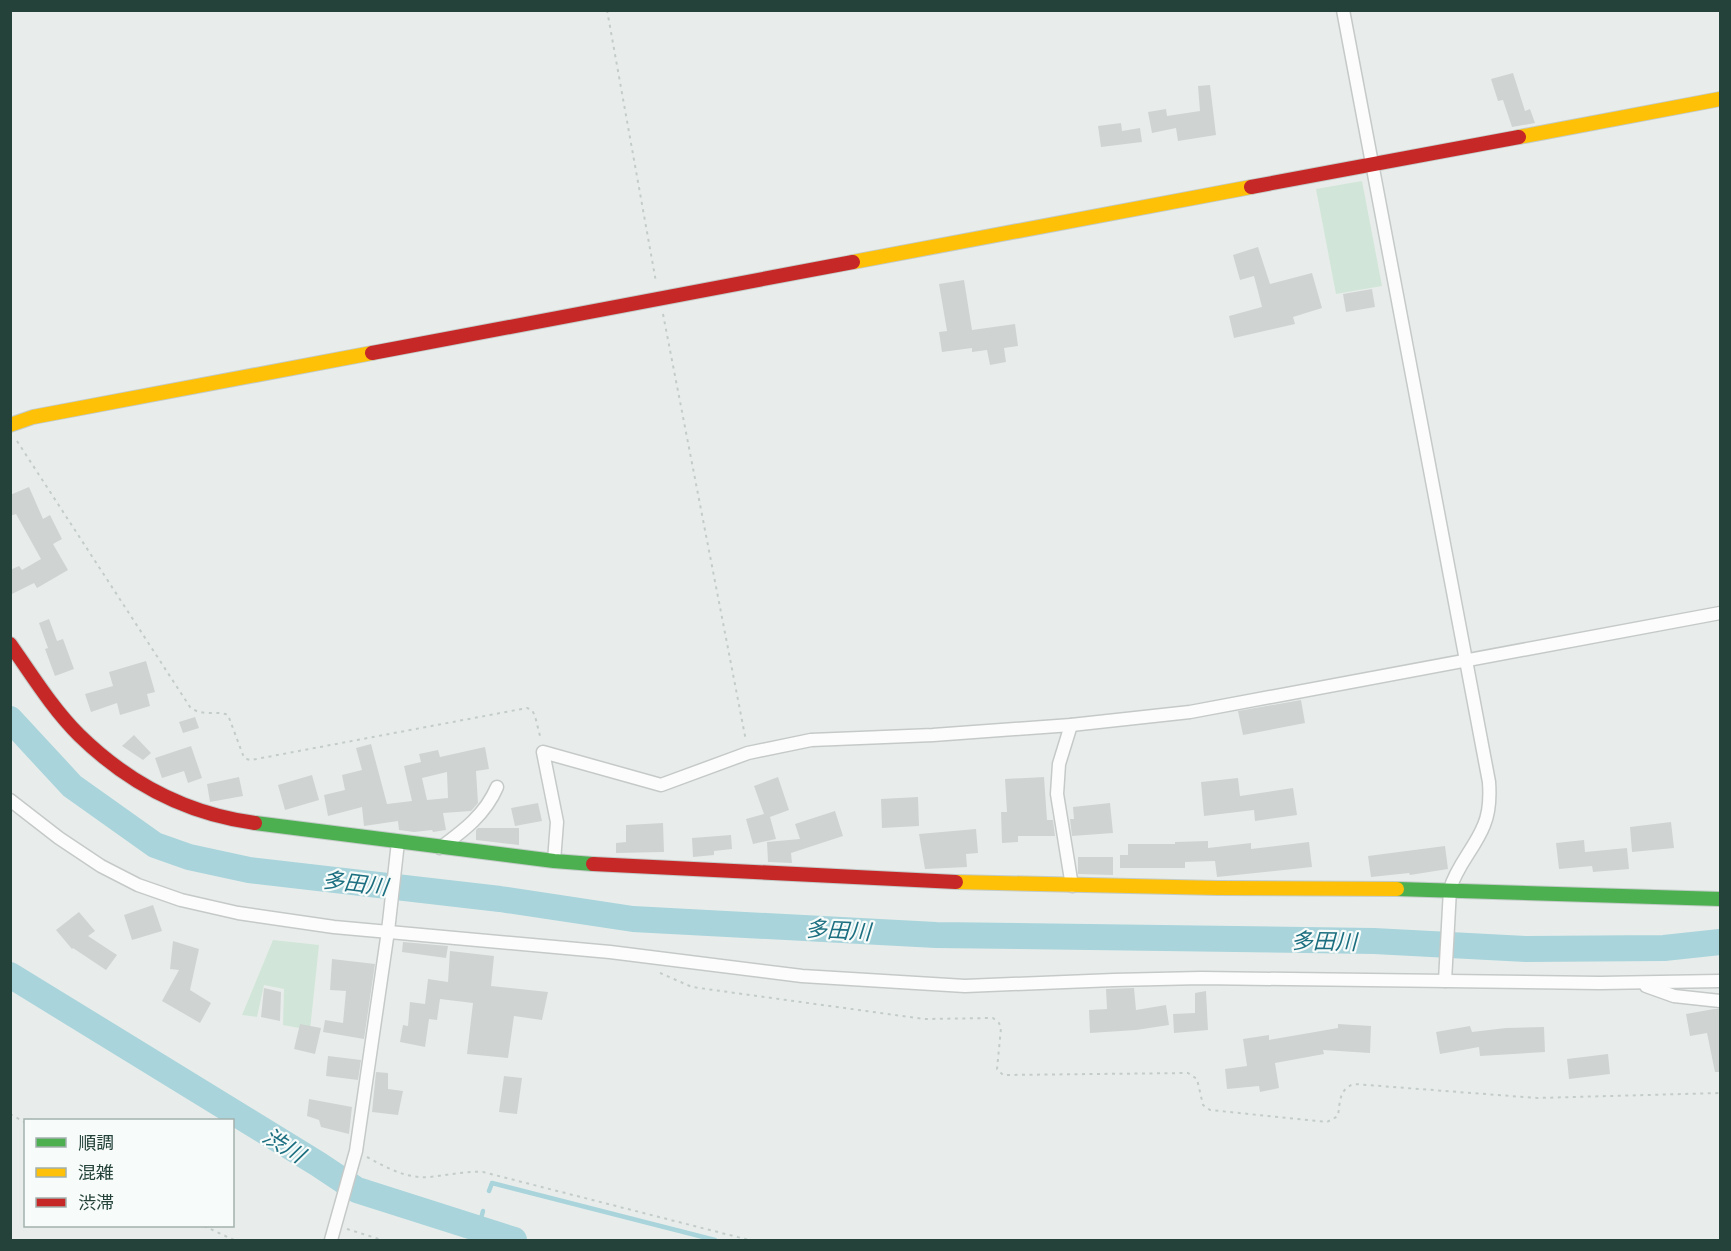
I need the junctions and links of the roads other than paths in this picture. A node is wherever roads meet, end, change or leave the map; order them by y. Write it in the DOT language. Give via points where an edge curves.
graph roads {
  1 [pos="1342,10"];
  2 [pos="1720,99"];
  3 [pos="1372,165"];
  4 [pos="10,425"];
  5 [pos="1720,613"];
  6 [pos="10,644"];
  7 [pos="1467,660"];
  8 [pos="1071,725"];
  9 [pos="497,787"];
  10 [pos="10,800"];
  11 [pos="397,848"];
  12 [pos="440,848"];
  13 [pos="554,861"];
  14 [pos="1072,886"];
  15 [pos="1449,894"];
  16 [pos="1720,898"];
  17 [pos="388,927"];
  18 [pos="1445,977"];
  19 [pos="1720,981"];
  20 [pos="1636,982"];
  21 [pos="1720,1001"];
  22 [pos="331,1240"];
  1 -- 3 [label="street"];
  2 -- 3 [label="street"];
  3 -- 4 [label="street" via="33,417"];
  3 -- 7 [label="street"];
  5 -- 7 [label="street"];
  6 -- 11 [label="street" via="79,735 146,786 178,804 231,820"];
  7 -- 8 [label="street" via="1190,712"];
  7 -- 15 [label="street" via="1490,801 1484,825 1453,878"];
  8 -- 13 [label="street" via="811,740 748,753 661,784 543,752 557,822"];
  8 -- 14 [label="street" via="1059,764 1057,794"];
  9 -- 12 [label="street" via="471,825"];
  10 -- 17 [label="street" via="101,866 138,885 181,900 334,927"];
  11 -- 12 [label="street"];
  11 -- 17 [label="street"];
  12 -- 13 [label="street"];
  13 -- 14 [label="street"];
  14 -- 15 [label="street"];
  15 -- 16 [label="street"];
  15 -- 18 [label="street"];
  17 -- 18 [label="street" via="802,976 965,986 1201,978"];
  17 -- 22 [label="street" via="356,1154"];
  18 -- 20 [label="street"];
  19 -- 20 [label="street"];
  20 -- 21 [label="street" via="1674,996"];
}
